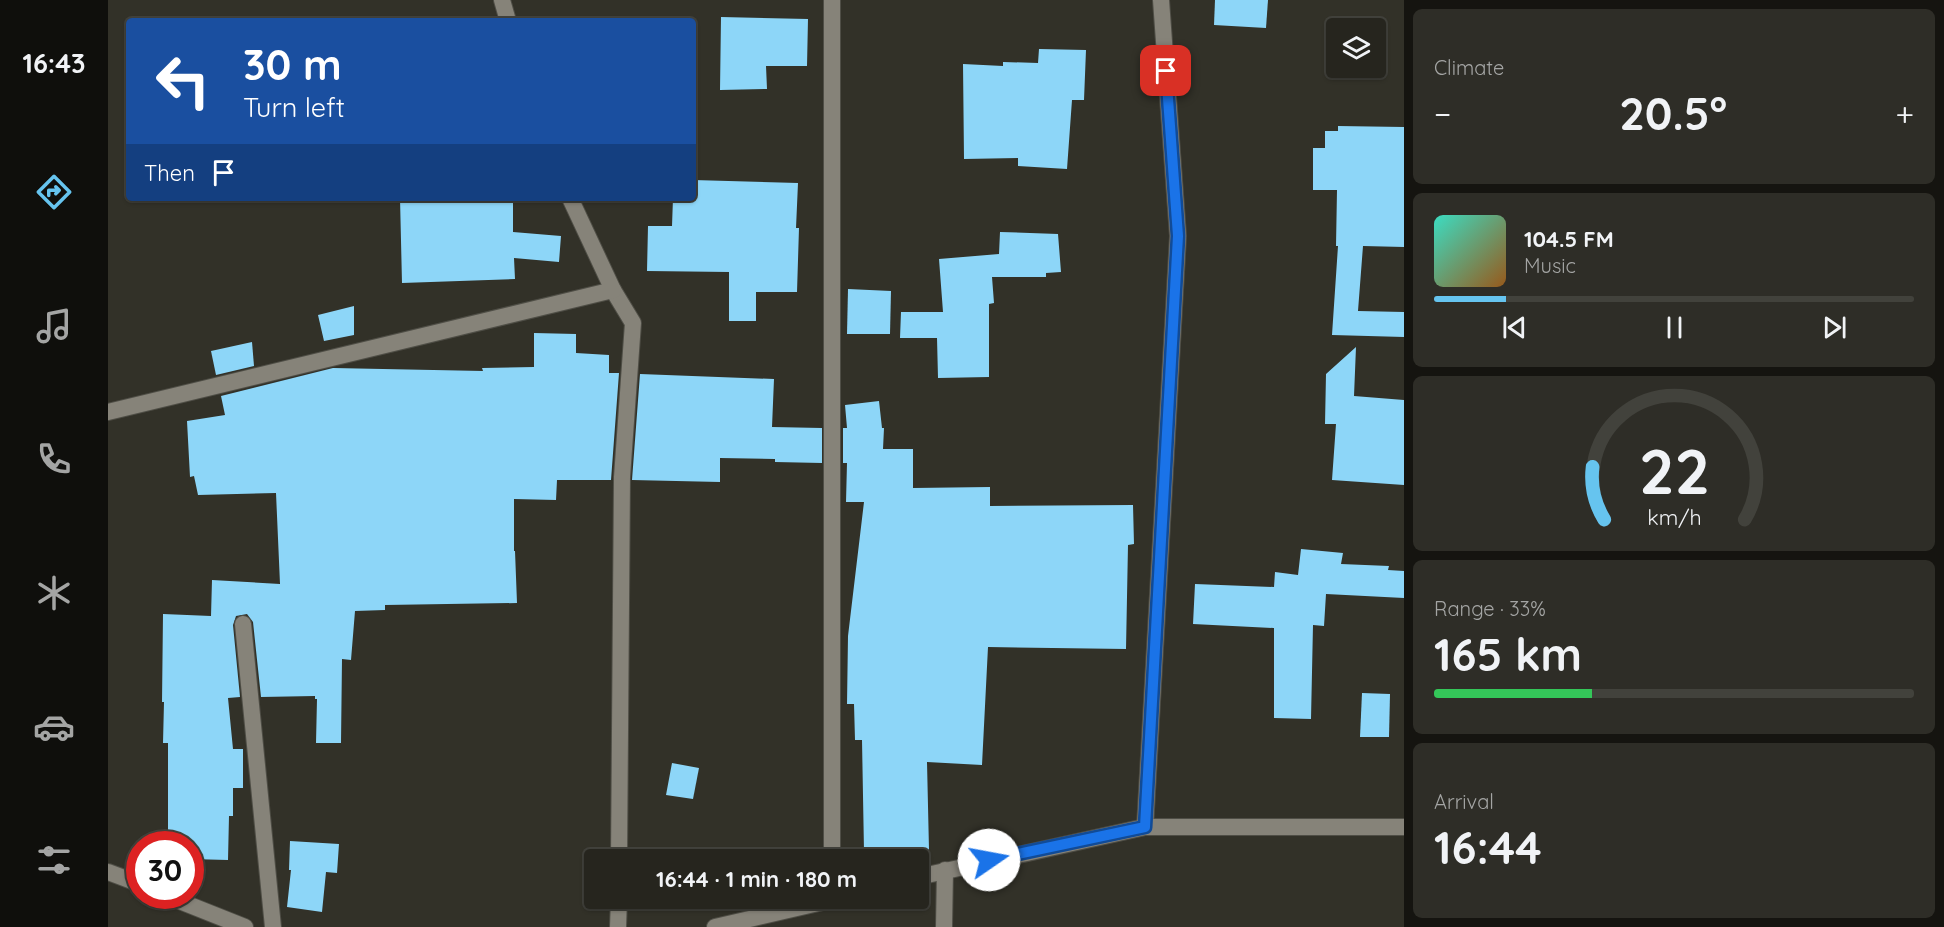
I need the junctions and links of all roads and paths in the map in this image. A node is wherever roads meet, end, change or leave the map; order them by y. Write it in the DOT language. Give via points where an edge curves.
graph roads {
  1 [pos="502,0"];
  2 [pos="832,0"];
  3 [pos="1161,0"];
  4 [pos="507,18"];
  5 [pos="571,201"];
  6 [pos="613,290"];
  7 [pos="108,412"];
  8 [pos="243,624"];
  9 [pos="1145,827"];
  10 [pos="1404,827"];
  11 [pos="619,849"];
  12 [pos="832,849"];
  13 [pos="945,870"];
  14 [pos="108,872"];
  15 [pos="929,874"];
  16 [pos="126,879"];
  17 [pos="200,909"];
  18 [pos="618,909"];
  19 [pos="792,909"];
  20 [pos="245,927"];
  21 [pos="273,927"];
  22 [pos="618,927"];
  23 [pos="715,927"];
  24 [pos="944,927"];
  1 -- 4 [label="street"];
  2 -- 12 [label="street"];
  3 -- 9 [label="street" via="1178,236"];
  5 -- 6 [label="street"];
  6 -- 7 [label="street"];
  6 -- 11 [label="street" via="633,323 622,477"];
  8 -- 21 [label="street"];
  9 -- 10 [label="street"];
  9 -- 13 [label="street"];
  13 -- 15 [label="street"];
  13 -- 24 [label="street"];
  14 -- 16 [label="street"];
  17 -- 20 [label="street"];
  18 -- 22 [label="street"];
  19 -- 23 [label="street"];
}
